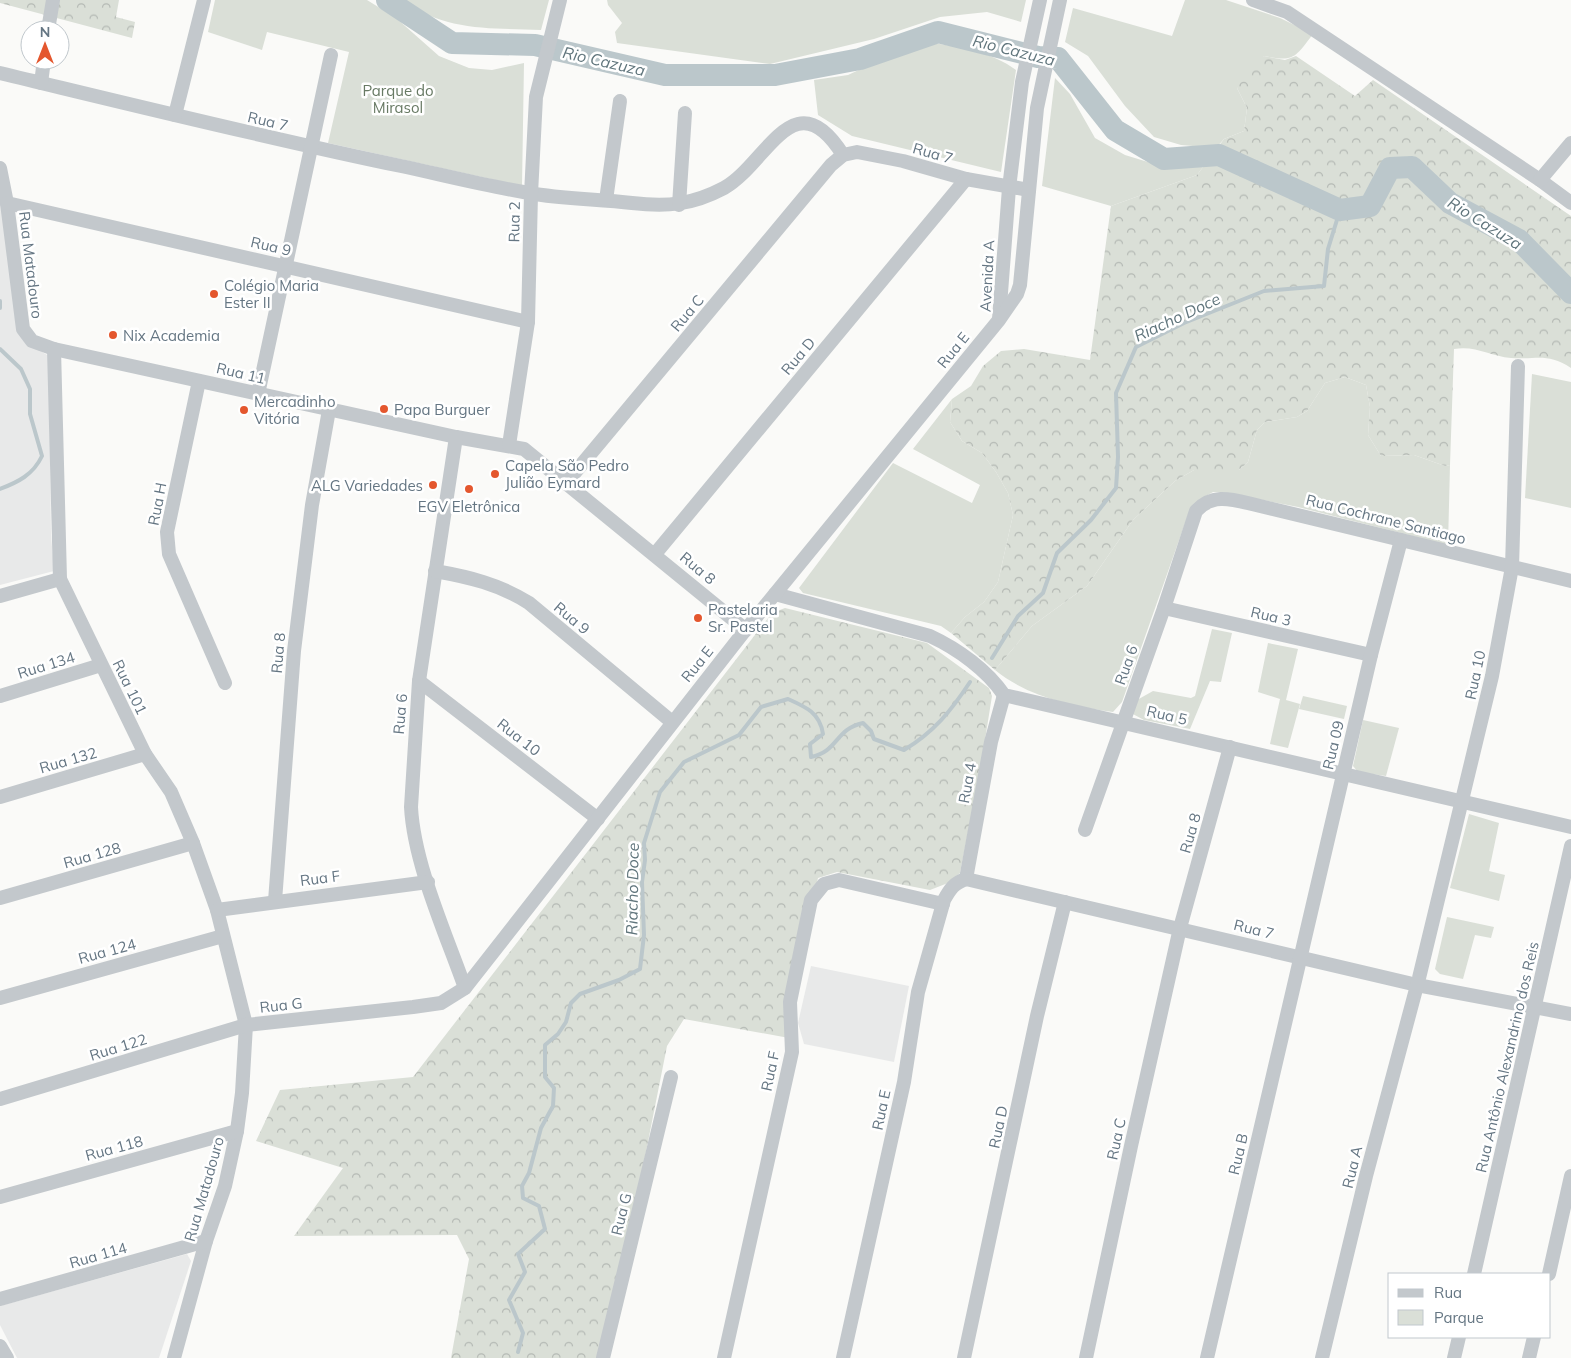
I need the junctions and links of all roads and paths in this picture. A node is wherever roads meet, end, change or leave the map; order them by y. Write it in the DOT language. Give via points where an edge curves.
graph roads {
  1 [pos="53,0"];
  2 [pos="204,0"];
  3 [pos="560,0"];
  4 [pos="1040,0"];
  5 [pos="1060,0"];
  6 [pos="1253,0"];
  7 [pos="50,20"];
  8 [pos="331,55"];
  9 [pos="43,70"];
  10 [pos="0,74"];
  11 [pos="41,83"];
  12 [pos="620,101"];
  13 [pos="685,113"];
  14 [pos="175,116"];
  15 [pos="1571,143"];
  16 [pos="309,147"];
  17 [pos="842,156"];
  18 [pos="0,168"];
  19 [pos="966,179"];
  20 [pos="1540,180"];
  21 [pos="1009,188"];
  22 [pos="1028,190"];
  23 [pos="531,194"];
  24 [pos="606,200"];
  25 [pos="7,203"];
  26 [pos="1571,203"];
  27 [pos="678,206"];
  28 [pos="286,266"];
  29 [pos="999,320"];
  30 [pos="528,322"];
  31 [pos="54,348"];
  32 [pos="1518,366"];
  33 [pos="199,381"];
  34 [pos="258,394"];
  35 [pos="329,410"];
  36 [pos="456,438"];
  37 [pos="509,445"];
  38 [pos="567,482"];
  39 [pos="1196,511"];
  40 [pos="1401,540"];
  41 [pos="656,554"];
  42 [pos="1512,568"];
  43 [pos="435,571"];
  44 [pos="60,579"];
  45 [pos="1571,581"];
  46 [pos="775,594"];
  47 [pos="0,596"];
  48 [pos="1164,608"];
  49 [pos="746,630"];
  50 [pos="1371,655"];
  51 [pos="101,665"];
  52 [pos="420,681"];
  53 [pos="225,683"];
  54 [pos="1004,694"];
  55 [pos="0,696"];
  56 [pos="672,722"];
  57 [pos="1123,722"];
  58 [pos="1230,747"];
  59 [pos="145,754"];
  60 [pos="1343,775"];
  61 [pos="0,797"];
  62 [pos="1462,802"];
  63 [pos="598,819"];
  64 [pos="1571,827"];
  65 [pos="1086,830"];
  66 [pos="193,843"];
  67 [pos="1571,846"];
  68 [pos="966,879"];
  69 [pos="428,882"];
  70 [pos="0,898"];
  71 [pos="275,900"];
  72 [pos="1065,902"];
  73 [pos="943,904"];
  74 [pos="216,910"];
  75 [pos="1180,928"];
  76 [pos="223,936"];
  77 [pos="1300,957"];
  78 [pos="1417,985"];
  79 [pos="465,988"];
  80 [pos="0,998"];
  81 [pos="1535,1008"];
  82 [pos="1571,1014"];
  83 [pos="246,1025"];
  84 [pos="671,1077"];
  85 [pos="0,1099"];
  86 [pos="237,1132"];
  87 [pos="1571,1176"];
  88 [pos="0,1197"];
  89 [pos="1565,1229"];
  90 [pos="206,1241"];
  91 [pos="1474,1273"];
  92 [pos="1549,1273"];
  93 [pos="0,1299"];
  94 [pos="1459,1338"];
  95 [pos="1534,1338"];
  96 [pos="0,1346"];
  97 [pos="7,1358"];
  98 [pos="174,1358"];
  99 [pos="603,1358"];
  100 [pos="724,1358"];
  101 [pos="843,1358"];
  102 [pos="964,1358"];
  103 [pos="1086,1358"];
  104 [pos="1207,1358"];
  105 [pos="1322,1358"];
  106 [pos="1454,1358"];
  107 [pos="1529,1358"];
  1 -- 7 [label="street"];
  2 -- 14 [label="street"];
  3 -- 23 [label="street, Rua 2" via="536,97"];
  4 -- 21 [label="street, Avenida A" via="1022,82"];
  5 -- 22 [label="street, Avenida A" via="1034,125"];
  6 -- 20 [label="street" via="1287,12"];
  8 -- 16 [label="street"];
  9 -- 11 [label="street"];
  10 -- 11 [label="street, Rua 7"];
  11 -- 14 [label="street, Rua 7"];
  12 -- 24 [label="street"];
  13 -- 27 [label="street"];
  14 -- 16 [label="street, Rua 7"];
  15 -- 20 [label="street"];
  16 -- 23 [label="street, Rua 7"];
  16 -- 28 [label="street"];
  17 -- 19 [label="street, Rua 7" via="857,152 873,154"];
  17 -- 27 [label="street" via="832,138 800,122 778,136 741,176 724,188"];
  17 -- 38 [label="street, Rua C"];
  18 -- 25 [label="street, Rua Matadouro"];
  19 -- 21 [label="street, Rua 7"];
  19 -- 41 [label="street, Rua D"];
  20 -- 26 [label="street"];
  21 -- 22 [label="street, Rua 7"];
  21 -- 29 [label="street, Avenida A"];
  22 -- 29 [label="street, Avenida A" via="1018,294"];
  23 -- 24 [label="street, Rua 7"];
  23 -- 30 [label="street, Rua 2"];
  24 -- 27 [label="street, Rua 7"];
  25 -- 28 [label="street, Rua 9"];
  25 -- 31 [label="street, Rua Matadouro" via="23,328 32,341"];
  28 -- 30 [label="street, Rua 9"];
  28 -- 34 [label="street"];
  29 -- 46 [label="street, Rua E"];
  30 -- 37 [label="street, Rua 2"];
  31 -- 33 [label="street, Rua 11"];
  31 -- 44 [label="street, Rua 101"];
  32 -- 42 [label="street, Rua 10"];
  33 -- 34 [label="street, Rua 11"];
  33 -- 53 [label="street, Rua H" via="167,543"];
  34 -- 35 [label="street, Rua 11"];
  35 -- 36 [label="street, Rua 11"];
  35 -- 71 [label="street, Rua 8" via="312,504 294,651"];
  36 -- 37 [label="street, Rua 11"];
  36 -- 43 [label="street, Rua 6"];
  37 -- 38 [label="street, Rua 8" via="524,448"];
  38 -- 41 [label="street, Rua 8"];
  39 -- 40 [label="street, Rua Cochrane Santiago" via="1214,498 1231,500"];
  39 -- 48 [label="street, Rua 6"];
  40 -- 42 [label="street, Rua Cochrane Santiago"];
  40 -- 50 [label="street, Rua 09"];
  41 -- 49 [label="street, Rua 8"];
  42 -- 45 [label="street, Rua Cochrane Santiago"];
  42 -- 62 [label="street, Rua 10" via="1492,676"];
  43 -- 52 [label="street, Rua 6"];
  43 -- 56 [label="street, Rua 9" via="470,577 513,593"];
  44 -- 47 [label="street"];
  44 -- 51 [label="street, Rua 101"];
  46 -- 49 [label="street, Rua E"];
  46 -- 54 [label="street" via="930,636 994,679"];
  48 -- 50 [label="street, Rua 3"];
  48 -- 57 [label="street, Rua 6"];
  49 -- 56 [label="street, Rua E"];
  50 -- 60 [label="street, Rua 09"];
  51 -- 55 [label="street, Rua 134"];
  51 -- 59 [label="street, Rua 101"];
  52 -- 63 [label="street, Rua 10"];
  52 -- 69 [label="street, Rua 6" via="411,807 412,824"];
  54 -- 57 [label="street, Rua 5"];
  54 -- 68 [label="street, Rua 4" via="991,742"];
  56 -- 63 [label="street, Rua E"];
  57 -- 58 [label="street, Rua 5"];
  57 -- 65 [label="street, Rua 6"];
  58 -- 60 [label="street, Rua 5"];
  58 -- 75 [label="street, Rua 8"];
  59 -- 61 [label="street, Rua 132"];
  59 -- 66 [label="street, Rua 101" via="171,792"];
  60 -- 62 [label="street, Rua 5"];
  60 -- 77 [label="street, Rua 09"];
  62 -- 64 [label="street, Rua 5"];
  62 -- 78 [label="street, Rua 10"];
  63 -- 79 [label="street, Rua E"];
  66 -- 70 [label="street, Rua 128"];
  66 -- 74 [label="street, Rua 101"];
  67 -- 81 [label="street, Rua Antônio Alexandrino dos Reis"];
  68 -- 72 [label="street, Rua 7"];
  68 -- 73 [label="street, Rua E" via="950,889"];
  69 -- 71 [label="street, Rua F"];
  69 -- 79 [label="street, Rua 6"];
  71 -- 74 [label="street, Rua F"];
  72 -- 75 [label="street, Rua 7"];
  72 -- 102 [label="street, Rua D" via="1037,1016"];
  73 -- 100 [label="street, Rua F" via="839,880 824,884 811,900 790,1002 792,1052"];
  73 -- 101 [label="street, Rua E" via="918,992 904,1082"];
  74 -- 76 [label="street, Rua 101"];
  75 -- 77 [label="street, Rua 7"];
  75 -- 103 [label="street, Rua C"];
  76 -- 80 [label="street, Rua 124"];
  76 -- 83 [label="street, Rua 101"];
  77 -- 78 [label="street, Rua 7"];
  77 -- 104 [label="street, Rua B"];
  78 -- 81 [label="street, Rua 7"];
  78 -- 105 [label="street, Rua A"];
  79 -- 83 [label="street, Rua G" via="441,1003"];
  81 -- 82 [label="street, Rua 7"];
  81 -- 91 [label="street, Rua Antônio Alexandrino dos Reis"];
  83 -- 85 [label="street, Rua 122"];
  83 -- 86 [label="street, Rua Matadouro"];
  84 -- 99 [label="street, Rua G"];
  86 -- 88 [label="street, Rua 118"];
  86 -- 90 [label="street, Rua Matadouro" via="225,1186"];
  87 -- 89 [label="street"];
  89 -- 92 [label="street"];
  90 -- 93 [label="street, Rua 114"];
  90 -- 98 [label="street, Rua Matadouro"];
  94 -- 106 [label="street"];
  95 -- 107 [label="street"];
  96 -- 97 [label="street"];
}
